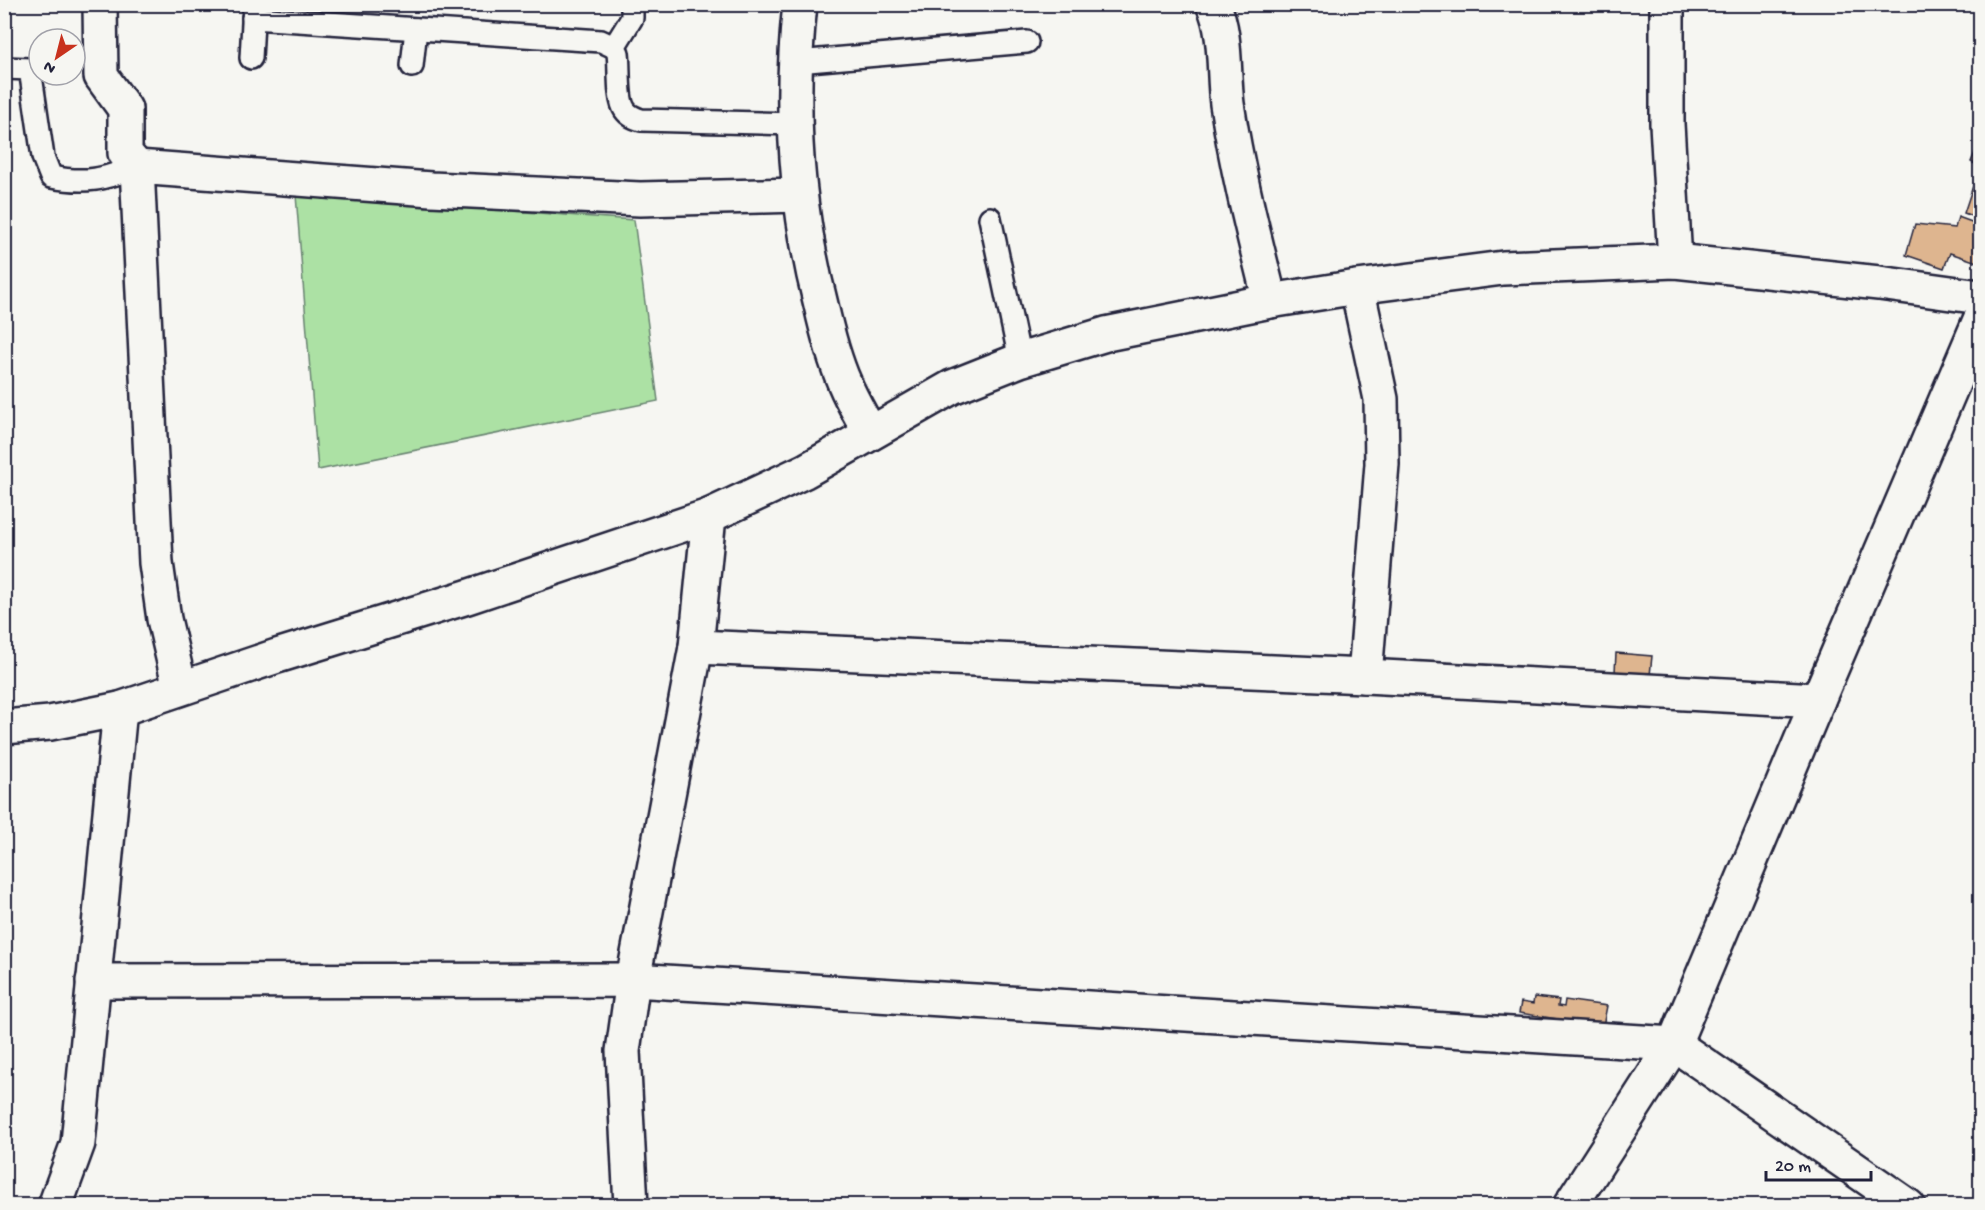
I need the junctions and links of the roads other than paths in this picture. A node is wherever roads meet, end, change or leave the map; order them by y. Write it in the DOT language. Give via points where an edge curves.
graph roads {
  1 [pos="100,4"];
  2 [pos="632,4"];
  3 [pos="800,4"];
  4 [pos="1213,4"];
  5 [pos="1667,4"];
  6 [pos="254,11"];
  7 [pos="416,29"];
  8 [pos="1027,42"];
  9 [pos="614,47"];
  10 [pos="251,58"];
  11 [pos="796,62"];
  12 [pos="412,66"];
  13 [pos="4,68"];
  14 [pos="796,124"];
  15 [pos="137,167"];
  16 [pos="800,195"];
  17 [pos="990,218"];
  18 [pos="1675,261"];
  19 [pos="1357,287"];
  20 [pos="1980,297"];
  21 [pos="1270,301"];
  22 [pos="1980,320"];
  23 [pos="1020,360"];
  24 [pos="870,433"];
  25 [pos="709,516"];
  26 [pos="696,647"];
  27 [pos="1365,676"];
  28 [pos="180,688"];
  29 [pos="1818,700"];
  30 [pos="120,710"];
  31 [pos="4,727"];
  32 [pos="633,980"];
  33 [pos="93,981"];
  34 [pos="1674,1044"];
  35 [pos="55,1206"];
  36 [pos="631,1206"];
  37 [pos="1570,1206"];
  38 [pos="1908,1206"];
  1 -- 15 [label="street" via="101,76 125,109 125,153"];
  2 -- 9 [label="lane" via="632,18"];
  3 -- 11 [label="street"];
  4 -- 21 [label="street" via="1220,28 1227,103 1246,205"];
  5 -- 18 [label="street" via="1667,124"];
  6 -- 7 [label="lane"];
  6 -- 10 [label="lane"];
  7 -- 9 [label="lane" via="601,41"];
  7 -- 12 [label="lane"];
  8 -- 11 [label="lane"];
  9 -- 14 [label="lane" via="620,64 621,100 632,117"];
  11 -- 14 [label="street"];
  13 -- 15 [label="lane" via="30,69 43,157 51,177 72,181 104,179"];
  14 -- 16 [label="street"];
  15 -- 16 [label="street" via="431,189 639,199"];
  15 -- 28 [label="street" via="156,563"];
  16 -- 24 [label="street" via="811,266 830,343"];
  17 -- 23 [label="lane"];
  18 -- 19 [label="street" via="1503,268"];
  18 -- 20 [label="street"];
  19 -- 21 [label="street"];
  19 -- 27 [label="street" via="1381,399 1382,464"];
  21 -- 23 [label="street" via="1106,334"];
  22 -- 29 [label="street"];
  23 -- 24 [label="street" via="952,387"];
  24 -- 25 [label="street" via="805,471"];
  25 -- 26 [label="street"];
  25 -- 28 [label="street"];
  26 -- 27 [label="street"];
  26 -- 32 [label="street"];
  27 -- 29 [label="street"];
  28 -- 30 [label="street"];
  29 -- 34 [label="street"];
  30 -- 31 [label="street"];
  30 -- 33 [label="street"];
  32 -- 33 [label="street"];
  32 -- 34 [label="street"];
  32 -- 36 [label="street" via="624,1051"];
  33 -- 35 [label="street" via="78,1143"];
  34 -- 37 [label="street"];
  34 -- 38 [label="street"];
}
